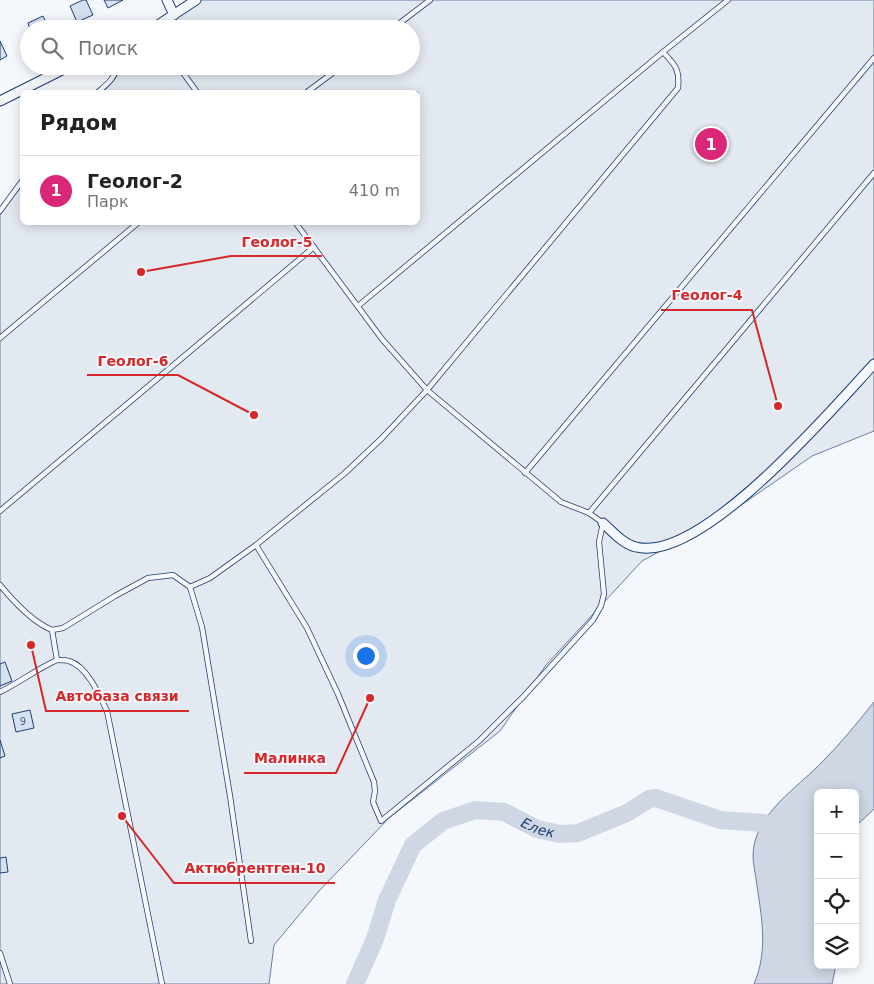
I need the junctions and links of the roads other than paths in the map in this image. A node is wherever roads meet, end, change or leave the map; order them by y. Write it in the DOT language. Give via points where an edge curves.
graph roads {
  1 [pos="167,0"];
  2 [pos="196,0"];
  3 [pos="430,0"];
  4 [pos="728,0"];
  5 [pos="174,15"];
  6 [pos="166,20"];
  7 [pos="404,20"];
  8 [pos="663,52"];
  9 [pos="874,58"];
  10 [pos="52,75"];
  11 [pos="114,75"];
  12 [pos="185,75"];
  13 [pos="330,75"];
  14 [pos="22,90"];
  15 [pos="100,90"];
  16 [pos="196,90"];
  17 [pos="310,90"];
  18 [pos="20,91"];
  19 [pos="0,101"];
  20 [pos="874,173"];
  21 [pos="20,184"];
  22 [pos="0,211"];
  23 [pos="135,225"];
  24 [pos="297,225"];
  25 [pos="314,248"];
  26 [pos="358,306"];
  27 [pos="0,338"];
  28 [pos="874,364"];
  29 [pos="427,390"];
  30 [pos="525,473"];
  31 [pos="0,511"];
  32 [pos="589,513"];
  33 [pos="603,523"];
  34 [pos="256,545"];
  35 [pos="0,585"];
  36 [pos="190,587"];
  37 [pos="52,630"];
  38 [pos="57,660"];
  39 [pos="0,692"];
  40 [pos="251,941"];
  41 [pos="0,953"];
  42 [pos="10,984"];
  43 [pos="162,984"];
  1 -- 5 [label="street"];
  2 -- 5 [label="street"];
  3 -- 7 [label="lane"];
  4 -- 8 [label="lane"];
  5 -- 6 [label="street"];
  8 -- 26 [label="lane"];
  8 -- 29 [label="lane" via="679,75 678,88"];
  9 -- 30 [label="lane"];
  10 -- 14 [label="street"];
  11 -- 15 [label="lane"];
  12 -- 16 [label="lane"];
  13 -- 17 [label="lane"];
  18 -- 19 [label="street"];
  20 -- 32 [label="lane"];
  21 -- 22 [label="lane"];
  23 -- 27 [label="lane"];
  24 -- 25 [label="lane"];
  25 -- 26 [label="lane"];
  25 -- 31 [label="lane"];
  26 -- 29 [label="lane"];
  28 -- 33 [label="street" via="756,487 691,534 670,544 638,548 626,544"];
  29 -- 30 [label="lane"];
  29 -- 34 [label="lane" via="346,473"];
  30 -- 32 [label="lane" via="561,502"];
  32 -- 33 [label="lane"];
  33 -- 34 [label="lane" via="599,542 604,594 593,620 479,741 381,821 372,802 374,782 338,694 306,628"];
  34 -- 36 [label="lane" via="210,578"];
  35 -- 37 [label="lane" via="40,625"];
  36 -- 37 [label="lane" via="173,575 148,578 63,628"];
  36 -- 40 [label="lane" via="202,627"];
  37 -- 38 [label="lane"];
  38 -- 39 [label="lane"];
  38 -- 43 [label="lane" via="71,661 84,671 107,711"];
  41 -- 42 [label="lane"];
}
